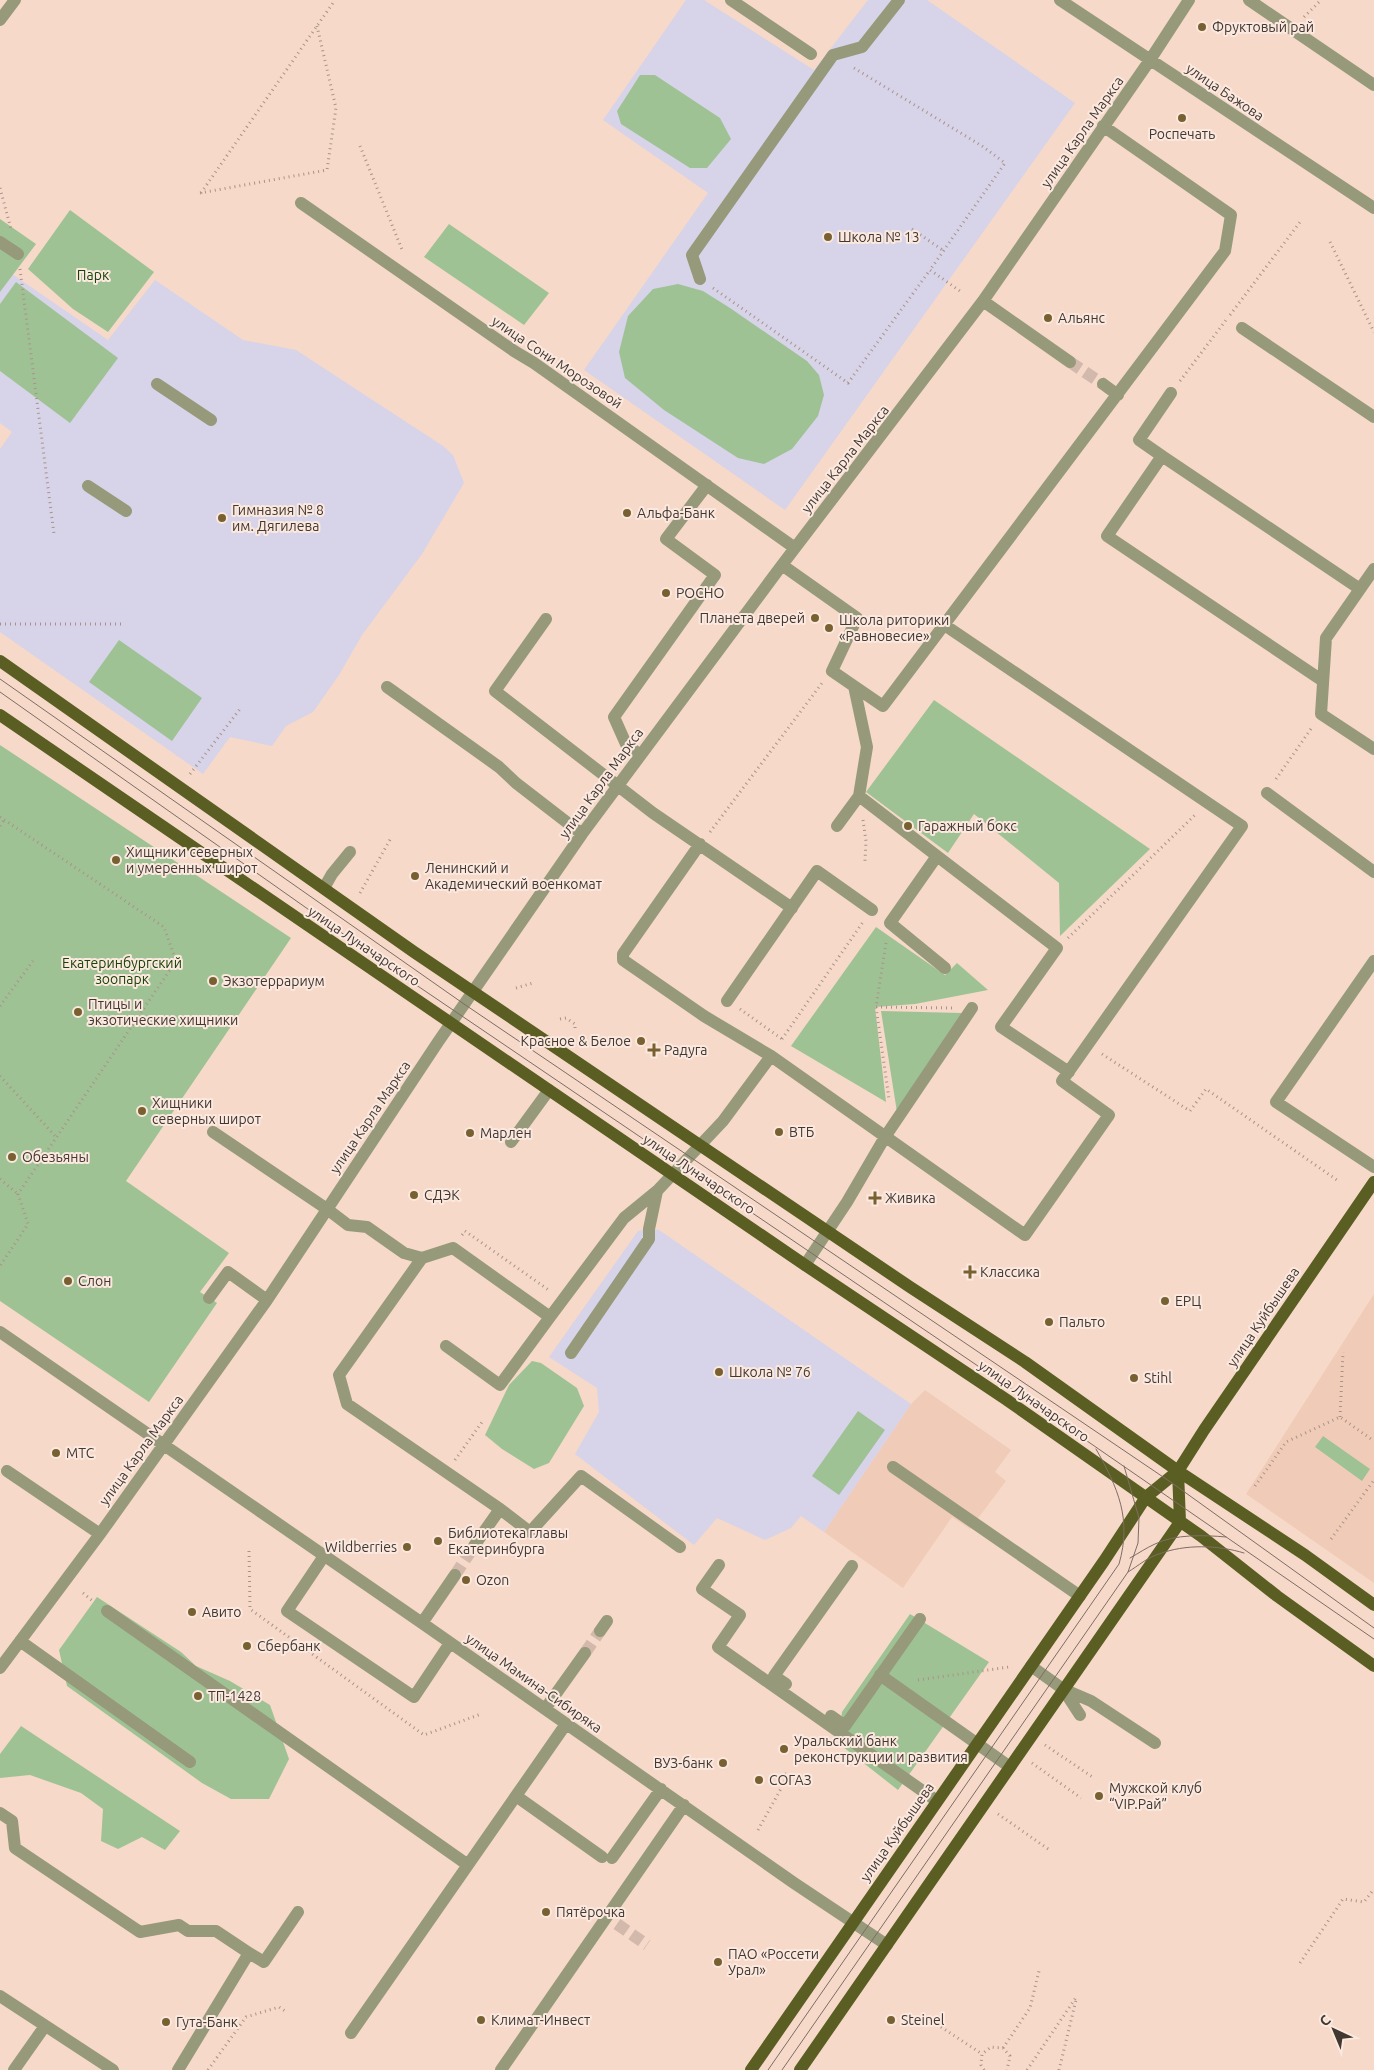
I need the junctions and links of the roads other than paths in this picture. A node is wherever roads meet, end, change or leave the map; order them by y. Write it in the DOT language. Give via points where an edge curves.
graph roads {
  1 [pos="15,0"];
  2 [pos="731,0"];
  3 [pos="899,0"];
  4 [pos="1060,0"];
  5 [pos="1189,0"];
  6 [pos="1248,0"];
  7 [pos="0,20"];
  8 [pos="811,54"];
  9 [pos="1150,60"];
  10 [pos="1374,85"];
  11 [pos="1103,126"];
  12 [pos="301,203"];
  13 [pos="1374,208"];
  14 [pos="0,242"];
  15 [pos="18,254"];
  16 [pos="700,279"];
  17 [pos="983,301"];
  18 [pos="1242,328"];
  19 [pos="1070,362"];
  20 [pos="156,384"];
  21 [pos="1103,384"];
  22 [pos="1171,393"];
  23 [pos="1118,395"];
  24 [pos="1374,417"];
  25 [pos="211,420"];
  26 [pos="1162,456"];
  27 [pos="707,485"];
  28 [pos="88,486"];
  29 [pos="126,511"];
  30 [pos="794,548"];
  31 [pos="782,565"];
  32 [pos="1374,569"];
  33 [pos="1360,589"];
  34 [pos="546,619"];
  35 [pos="943,624"];
  36 [pos="0,661"];
  37 [pos="1323,681"];
  38 [pos="854,686"];
  39 [pos="386,687"];
  40 [pos="0,715"];
  41 [pos="1374,749"];
  42 [pos="640,755"];
  43 [pos="617,785"];
  44 [pos="1267,792"];
  45 [pos="859,796"];
  46 [pos="837,826"];
  47 [pos="582,834"];
  48 [pos="700,844"];
  49 [pos="350,852"];
  50 [pos="937,856"];
  51 [pos="1374,872"];
  52 [pos="324,888"];
  53 [pos="792,908"];
  54 [pos="872,910"];
  55 [pos="1374,961"];
  56 [pos="945,968"];
  57 [pos="472,992"];
  58 [pos="727,1000"];
  59 [pos="972,1008"];
  60 [pos="451,1023"];
  61 [pos="771,1056"];
  62 [pos="1069,1072"];
  63 [pos="549,1090"];
  64 [pos="213,1132"];
  65 [pos="885,1137"];
  66 [pos="511,1142"];
  67 [pos="701,1146"];
  68 [pos="1374,1167"];
  69 [pos="673,1175"];
  70 [pos="1374,1182"];
  71 [pos="657,1191"];
  72 [pos="327,1209"];
  73 [pos="827,1232"];
  74 [pos="422,1258"];
  75 [pos="805,1265"];
  76 [pos="209,1298"];
  77 [pos="267,1300"];
  78 [pos="550,1317"];
  79 [pos="0,1332"];
  80 [pos="446,1346"];
  81 [pos="570,1353"];
  82 [pos="164,1446"];
  83 [pos="893,1466"];
  84 [pos="1178,1470"];
  85 [pos="7,1471"];
  86 [pos="1146,1497"];
  87 [pos="500,1509"];
  88 [pos="1180,1522"];
  89 [pos="100,1534"];
  90 [pos="474,1546"];
  91 [pos="680,1547"];
  92 [pos="324,1556"];
  93 [pos="719,1565"];
  94 [pos="852,1566"];
  95 [pos="455,1576"];
  96 [pos="1080,1596"];
  97 [pos="1374,1605"];
  98 [pos="107,1611"];
  99 [pos="920,1619"];
  100 [pos="422,1623"];
  101 [pos="20,1641"];
  102 [pos="450,1643"];
  103 [pos="585,1653"];
  104 [pos="1031,1666"];
  105 [pos="1374,1666"];
  106 [pos="0,1668"];
  107 [pos="880,1675"];
  108 [pos="1064,1690"];
  109 [pos="545,1709"];
  110 [pos="1080,1715"];
  111 [pos="566,1724"];
  112 [pos="1155,1743"];
  113 [pos="977,1744"];
  114 [pos="190,1762"];
  115 [pos="1010,1766"];
  116 [pos="661,1789"];
  117 [pos="516,1796"];
  118 [pos="937,1801"];
  119 [pos="684,1805"];
  120 [pos="0,1813"];
  121 [pos="468,1865"];
  122 [pos="298,1912"];
  123 [pos="854,1922"];
  124 [pos="887,1945"];
  125 [pos="249,1953"];
  126 [pos="0,1996"];
  127 [pos="45,2026"];
  128 [pos="351,2033"];
  129 [pos="110,2069"];
  130 [pos="14,2070"];
  131 [pos="178,2070"];
  132 [pos="501,2070"];
  133 [pos="751,2070"];
  134 [pos="800,2070"];
  1 -- 7 [label="street"];
  2 -- 8 [label="street"];
  3 -- 16 [label="street" via="862,47 833,55 692,255"];
  4 -- 9 [label="street, улица Бажова"];
  5 -- 9 [label="street, улица Карла Маркса"];
  6 -- 10 [label="street"];
  9 -- 11 [label="street, улица Карла Маркса"];
  9 -- 13 [label="street, улица Бажова"];
  11 -- 17 [label="street, улица Карла Маркса"];
  11 -- 23 [label="street" via="1231,215 1225,251"];
  12 -- 27 [label="street, улица Сони Морозовой"];
  14 -- 15 [label="street"];
  17 -- 19 [label="street"];
  17 -- 30 [label="street, улица Карла Маркса"];
  18 -- 24 [label="street"];
  20 -- 25 [label="street"];
  21 -- 23 [label="street"];
  22 -- 26 [label="street" via="1139,440"];
  23 -- 35 [label="street"];
  26 -- 33 [label="street"];
  26 -- 37 [label="street" via="1107,536"];
  27 -- 30 [label="street, улица Сони Морозовой"];
  27 -- 42 [label="street" via="666,539 716,575 614,717 626,744"];
  28 -- 29 [label="street"];
  30 -- 31 [label="street, улица Карла Маркса"];
  31 -- 38 [label="street" via="857,618 832,671"];
  31 -- 42 [label="street, улица Карла Маркса"];
  32 -- 33 [label="street"];
  33 -- 37 [label="street" via="1326,638"];
  34 -- 43 [label="street" via="495,691"];
  35 -- 38 [label="street" via="883,706"];
  35 -- 62 [label="street" via="1242,826"];
  36 -- 52 [label="main road, улица Луначарского"];
  37 -- 41 [label="street" via="1321,714"];
  38 -- 45 [label="street" via="866,747"];
  39 -- 47 [label="street" via="499,767"];
  40 -- 60 [label="main road, улица Луначарского"];
  42 -- 43 [label="street, улица Карла Маркса"];
  43 -- 47 [label="street, улица Карла Маркса"];
  43 -- 48 [label="street" via="652,813"];
  44 -- 51 [label="street"];
  45 -- 46 [label="street"];
  45 -- 50 [label="street"];
  47 -- 57 [label="street, улица Карла Маркса"];
  48 -- 53 [label="street"];
  48 -- 61 [label="street" via="623,958 704,1016"];
  49 -- 52 [label="street"];
  50 -- 56 [label="street" via="890,923"];
  50 -- 62 [label="street" via="1057,948 1001,1027"];
  52 -- 57 [label="main road, улица Луначарского"];
  53 -- 54 [label="street" via="817,871"];
  53 -- 58 [label="street"];
  55 -- 68 [label="street" via="1276,1102"];
  57 -- 60 [label="street, улица Карла Маркса"];
  57 -- 67 [label="main road, улица Луначарского"];
  59 -- 65 [label="street"];
  60 -- 63 [label="main road, улица Луначарского"];
  60 -- 72 [label="street, улица Карла Маркса"];
  61 -- 65 [label="street"];
  61 -- 67 [label="street"];
  62 -- 65 [label="street" via="1062,1082 1109,1115 1025,1234"];
  63 -- 66 [label="street"];
  63 -- 69 [label="main road, улица Луначарского"];
  64 -- 72 [label="street"];
  65 -- 73 [label="street"];
  67 -- 69 [label="street"];
  67 -- 73 [label="main road, улица Луначарского"];
  69 -- 71 [label="street"];
  69 -- 75 [label="main road, улица Луначарского"];
  70 -- 84 [label="main road, улица Куйбышева"];
  71 -- 78 [label="street" via="624,1218"];
  71 -- 81 [label="street" via="648,1229 649,1239"];
  72 -- 74 [label="street" via="348,1225 367,1227 404,1253"];
  72 -- 77 [label="street, улица Карла Маркса"];
  73 -- 75 [label="street"];
  73 -- 84 [label="main road, улица Луначарского" via="1025,1362"];
  74 -- 78 [label="street" via="454,1248"];
  74 -- 87 [label="street" via="339,1375 347,1404"];
  75 -- 86 [label="main road, улица Луначарского"];
  76 -- 77 [label="street" via="228,1272"];
  77 -- 82 [label="street, улица Карла Маркса"];
  78 -- 80 [label="street" via="500,1385"];
  79 -- 82 [label="street, улица Мамина-Сибиряка"];
  82 -- 89 [label="street, улица Карла Маркса"];
  82 -- 92 [label="street, улица Мамина-Сибиряка"];
  83 -- 96 [label="street"];
  84 -- 86 [label="main road, улица Куйбышева"];
  84 -- 88 [label="main road"];
  84 -- 97 [label="main road, улица Луначарского"];
  85 -- 89 [label="street"];
  86 -- 88 [label="main road, улица Луначарского"];
  86 -- 96 [label="main road, улица Куйбышева"];
  87 -- 90 [label="street"];
  87 -- 91 [label="street" via="530,1532 581,1476"];
  88 -- 105 [label="main road, улица Луначарского"];
  88 -- 108 [label="main road"];
  89 -- 101 [label="street, улица Карла Маркса"];
  92 -- 100 [label="street, улица Мамина-Сибиряка"];
  92 -- 102 [label="street" via="288,1611 311,1627 414,1697"];
  93 -- 118 [label="street" via="702,1589 740,1615 718,1647"];
  94 -- 107 [label="street" via="774,1676 845,1726"];
  95 -- 100 [label="street"];
  96 -- 104 [label="main road, улица Куйбышева"];
  98 -- 121 [label="street"];
  99 -- 107 [label="street"];
  100 -- 102 [label="street, улица Мамина-Сибиряка"];
  101 -- 106 [label="street, улица Карла Маркса"];
  101 -- 114 [label="street"];
  102 -- 109 [label="street, улица Мамина-Сибиряка"];
  103 -- 109 [label="street"];
  104 -- 108 [label="street"];
  104 -- 113 [label="main road, улица Куйбышева"];
  107 -- 113 [label="street"];
  108 -- 110 [label="street"];
  108 -- 112 [label="street" via="1090,1701"];
  108 -- 115 [label="main road"];
  109 -- 111 [label="street, улица Мамина-Сибиряка"];
  111 -- 116 [label="street, улица Мамина-Сибиряка"];
  111 -- 117 [label="street"];
  113 -- 115 [label="street"];
  113 -- 118 [label="main road, улица Куйбышева"];
  115 -- 124 [label="main road"];
  116 -- 117 [label="street" via="607,1857"];
  116 -- 119 [label="street, улица Мамина-Сибиряка"];
  117 -- 121 [label="street"];
  118 -- 123 [label="main road, улица Куйбышева"];
  119 -- 123 [label="street, улица Мамина-Сибиряка"];
  119 -- 132 [label="street" via="612,1920"];
  120 -- 125 [label="street" via="12,1821 14,1848 140,1932 178,1925 188,1931 216,1931"];
  121 -- 128 [label="street"];
  122 -- 125 [label="street" via="264,1962"];
  123 -- 124 [label="street, улица Мамина-Сибиряка"];
  123 -- 133 [label="main road, улица Куйбышева"];
  124 -- 134 [label="main road"];
  125 -- 131 [label="street"];
  126 -- 127 [label="street"];
  127 -- 129 [label="street"];
  127 -- 130 [label="street"];
}
